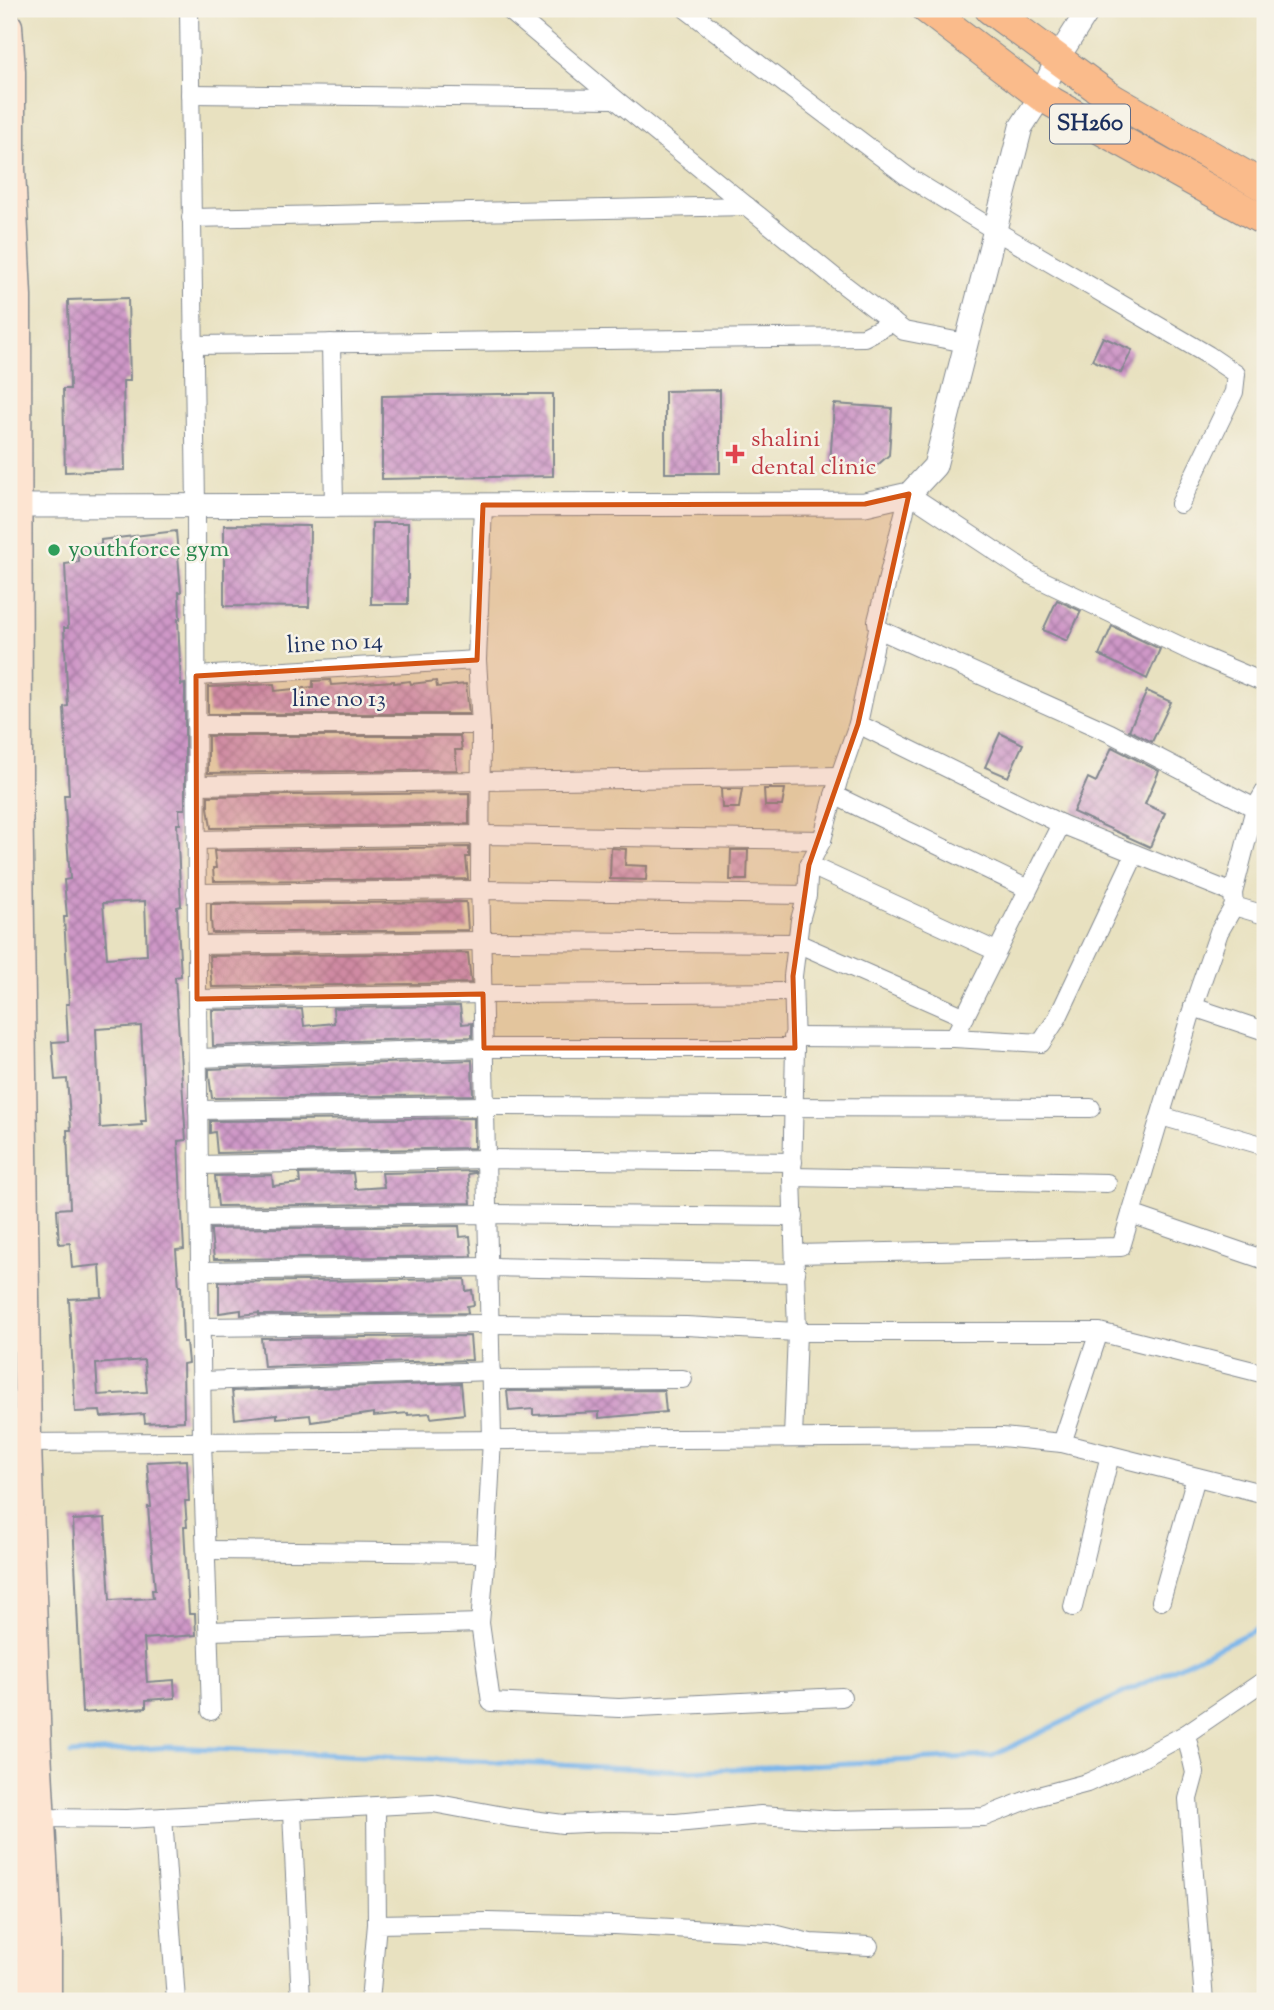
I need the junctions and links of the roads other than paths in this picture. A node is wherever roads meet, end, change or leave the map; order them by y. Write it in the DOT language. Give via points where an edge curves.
graph roads {
  1 [pos="189,9"];
  2 [pos="509,9"];
  3 [pos="686,9"];
  4 [pos="927,9"];
  5 [pos="990,9"];
  6 [pos="1089,9"];
  7 [pos="9,26"];
  8 [pos="1057,58"];
  9 [pos="190,94"];
  10 [pos="1041,96"];
  11 [pos="615,99"];
  12 [pos="1265,187"];
  13 [pos="747,206"];
  14 [pos="191,218"];
  15 [pos="1265,221"];
  16 [pos="996,231"];
  17 [pos="892,322"];
  18 [pos="331,343"];
  19 [pos="966,343"];
  20 [pos="193,345"];
  21 [pos="909,494"];
  22 [pos="1180,504"];
  23 [pos="483,505"];
  24 [pos="13,506"];
  25 [pos="196,506"];
  26 [pos="334,506"];
  27 [pos="878,629"];
  28 [pos="477,660"];
  29 [pos="196,676"];
  30 [pos="1265,683"];
  31 [pos="481,724"];
  32 [pos="858,724"];
  33 [pos="196,725"];
  34 [pos="840,776"];
  35 [pos="481,780"];
  36 [pos="196,785"];
  37 [pos="1265,791"];
  38 [pos="834,794"];
  39 [pos="1260,810"];
  40 [pos="1061,824"];
  41 [pos="481,835"];
  42 [pos="822,839"];
  43 [pos="196,840"];
  44 [pos="1135,854"];
  45 [pos="809,865"];
  46 [pos="1028,889"];
  47 [pos="481,890"];
  48 [pos="196,893"];
  49 [pos="807,895"];
  50 [pos="1234,899"];
  51 [pos="1265,915"];
  52 [pos="481,942"];
  53 [pos="797,943"];
  54 [pos="197,945"];
  55 [pos="996,951"];
  56 [pos="793,992"];
  57 [pos="483,993"];
  58 [pos="197,999"];
  59 [pos="1193,1007"];
  60 [pos="965,1017"];
  61 [pos="1265,1031"];
  62 [pos="954,1038"];
  63 [pos="794,1043"];
  64 [pos="484,1048"];
  65 [pos="198,1058"];
  66 [pos="485,1106"];
  67 [pos="1091,1108"];
  68 [pos="793,1109"];
  69 [pos="198,1110"];
  70 [pos="1161,1116"];
  71 [pos="1265,1146"];
  72 [pos="486,1159"];
  73 [pos="199,1165"];
  74 [pos="792,1170"];
  75 [pos="1107,1183"];
  76 [pos="487,1214"];
  77 [pos="1131,1214"];
  78 [pos="794,1217"];
  79 [pos="200,1218"];
  80 [pos="795,1254"];
  81 [pos="1265,1260"];
  82 [pos="488,1267"];
  83 [pos="201,1271"];
  84 [pos="796,1273"];
  85 [pos="489,1324"];
  86 [pos="9,1326"];
  87 [pos="201,1327"];
  88 [pos="797,1332"];
  89 [pos="1099,1332"];
  90 [pos="1265,1374"];
  91 [pos="491,1376"];
  92 [pos="684,1379"];
  93 [pos="202,1381"];
  94 [pos="14,1436"];
  95 [pos="793,1438"];
  96 [pos="492,1439"];
  97 [pos="202,1441"];
  98 [pos="1062,1443"];
  99 [pos="1110,1455"];
  100 [pos="1196,1477"];
  101 [pos="1265,1494"];
  102 [pos="206,1550"];
  103 [pos="486,1553"];
  104 [pos="1161,1601"];
  105 [pos="1073,1607"];
  106 [pos="480,1623"];
  107 [pos="209,1630"];
  108 [pos="1265,1680"];
  109 [pos="842,1697"];
  110 [pos="211,1711"];
  111 [pos="1186,1734"];
  112 [pos="28,1749"];
  113 [pos="376,1807"];
  114 [pos="292,1812"];
  115 [pos="163,1817"];
  116 [pos="42,1818"];
  117 [pos="17,1877"];
  118 [pos="377,1924"];
  119 [pos="18,1928"];
  120 [pos="869,1946"];
  121 [pos="29,1993"];
  122 [pos="176,2001"];
  123 [pos="301,2001"];
  124 [pos="370,2001"];
  125 [pos="1204,2001"];
  1 -- 9 [label="street"];
  2 -- 11 [label="street"];
  3 -- 16 [label="street" via="908,177"];
  4 -- 10 [label="highway, SH260"];
  5 -- 8 [label="highway"];
  6 -- 8 [label="street"];
  7 -- 24 [label="main road" via="18,296"];
  8 -- 10 [label="street"];
  8 -- 12 [label="highway" via="1111,98"];
  9 -- 11 [label="street"];
  9 -- 14 [label="street"];
  10 -- 15 [label="highway, SH260"];
  10 -- 16 [label="street" via="1021,127"];
  11 -- 13 [label="street"];
  13 -- 14 [label="street"];
  13 -- 17 [label="street"];
  14 -- 20 [label="street"];
  16 -- 19 [label="street"];
  16 -- 22 [label="street" via="1236,374 1234,392"];
  17 -- 18 [label="street" via="864,337"];
  17 -- 19 [label="street" via="904,331"];
  18 -- 20 [label="street"];
  18 -- 26 [label="street"];
  19 -- 21 [label="street" via="935,466"];
  20 -- 25 [label="street"];
  21 -- 23 [label="street" via="864,504"];
  21 -- 27 [label="street"];
  21 -- 30 [label="street" via="1032,576"];
  23 -- 26 [label="street"];
  23 -- 28 [label="street"];
  24 -- 25 [label="street"];
  24 -- 94 [label="main road"];
  25 -- 26 [label="street"];
  25 -- 29 [label="street"];
  27 -- 32 [label="street"];
  27 -- 39 [label="street" via="1110,733"];
  28 -- 29 [label="street, line no 14"];
  28 -- 31 [label="street"];
  29 -- 33 [label="street"];
  31 -- 33 [label="street, line no 13"];
  31 -- 35 [label="street"];
  32 -- 34 [label="street"];
  32 -- 40 [label="street"];
  33 -- 36 [label="street"];
  34 -- 35 [label="street"];
  34 -- 38 [label="street"];
  35 -- 36 [label="street"];
  35 -- 41 [label="street"];
  36 -- 43 [label="street"];
  37 -- 39 [label="street"];
  38 -- 42 [label="street"];
  38 -- 46 [label="street"];
  39 -- 50 [label="street"];
  40 -- 44 [label="street"];
  40 -- 46 [label="street"];
  41 -- 42 [label="street"];
  41 -- 43 [label="street"];
  41 -- 47 [label="street"];
  42 -- 45 [label="street"];
  43 -- 48 [label="street"];
  44 -- 50 [label="street"];
  44 -- 62 [label="street" via="1058,1017 1041,1043"];
  45 -- 49 [label="street"];
  45 -- 55 [label="street"];
  46 -- 55 [label="street"];
  47 -- 48 [label="street"];
  47 -- 49 [label="street"];
  47 -- 52 [label="street"];
  48 -- 54 [label="street"];
  49 -- 53 [label="street"];
  50 -- 51 [label="street"];
  50 -- 59 [label="street"];
  52 -- 53 [label="street"];
  52 -- 54 [label="street"];
  52 -- 57 [label="street"];
  53 -- 56 [label="street"];
  53 -- 60 [label="street"];
  54 -- 58 [label="street"];
  55 -- 60 [label="street"];
  56 -- 57 [label="street"];
  56 -- 63 [label="street"];
  57 -- 58 [label="street"];
  57 -- 64 [label="street"];
  58 -- 65 [label="street"];
  59 -- 61 [label="street"];
  59 -- 70 [label="street"];
  60 -- 62 [label="street"];
  62 -- 63 [label="street"];
  63 -- 64 [label="street"];
  63 -- 68 [label="street"];
  64 -- 65 [label="street"];
  64 -- 66 [label="street"];
  65 -- 69 [label="street"];
  66 -- 68 [label="street"];
  66 -- 69 [label="street"];
  66 -- 72 [label="street"];
  67 -- 68 [label="street"];
  68 -- 74 [label="street"];
  69 -- 73 [label="street"];
  70 -- 71 [label="street"];
  70 -- 77 [label="street"];
  72 -- 73 [label="street"];
  72 -- 74 [label="street"];
  72 -- 76 [label="street"];
  73 -- 79 [label="street"];
  74 -- 75 [label="street"];
  74 -- 78 [label="street"];
  76 -- 78 [label="street"];
  76 -- 79 [label="street"];
  76 -- 82 [label="street"];
  77 -- 80 [label="street" via="1121,1247"];
  77 -- 81 [label="street"];
  78 -- 80 [label="street"];
  79 -- 83 [label="street"];
  80 -- 84 [label="street"];
  82 -- 83 [label="street"];
  82 -- 84 [label="street"];
  82 -- 85 [label="street"];
  83 -- 87 [label="street"];
  84 -- 88 [label="street"];
  85 -- 87 [label="street"];
  85 -- 88 [label="street"];
  85 -- 91 [label="street"];
  86 -- 94 [label="main road"];
  87 -- 93 [label="street"];
  88 -- 89 [label="street"];
  88 -- 95 [label="street"];
  89 -- 90 [label="street"];
  89 -- 98 [label="street"];
  91 -- 92 [label="street"];
  91 -- 93 [label="street"];
  91 -- 96 [label="street"];
  93 -- 97 [label="street"];
  94 -- 97 [label="street"];
  94 -- 112 [label="main road"];
  95 -- 96 [label="street"];
  95 -- 98 [label="street" via="1002,1437"];
  96 -- 97 [label="street"];
  96 -- 103 [label="street"];
  97 -- 102 [label="street"];
  98 -- 99 [label="street"];
  99 -- 100 [label="street"];
  99 -- 105 [label="street"];
  100 -- 101 [label="street"];
  100 -- 104 [label="street"];
  102 -- 103 [label="street"];
  102 -- 107 [label="street"];
  103 -- 106 [label="street"];
  106 -- 107 [label="street"];
  106 -- 109 [label="street" via="491,1702 619,1707"];
  107 -- 110 [label="street"];
  108 -- 111 [label="street"];
  111 -- 113 [label="street" via="1087,1783 984,1816 833,1820 761,1815 676,1823 563,1824 433,1803"];
  111 -- 125 [label="street" via="1195,1773 1188,1799"];
  112 -- 116 [label="main road"];
  112 -- 117 [label="main road"];
  113 -- 114 [label="street"];
  113 -- 118 [label="street"];
  114 -- 115 [label="street"];
  114 -- 123 [label="street"];
  115 -- 116 [label="street"];
  115 -- 122 [label="street"];
  116 -- 121 [label="main road" via="48,1931"];
  117 -- 119 [label="main road"];
  118 -- 120 [label="street" via="627,1926 770,1933 810,1943"];
  118 -- 124 [label="street"];
  119 -- 121 [label="main road"];
}
